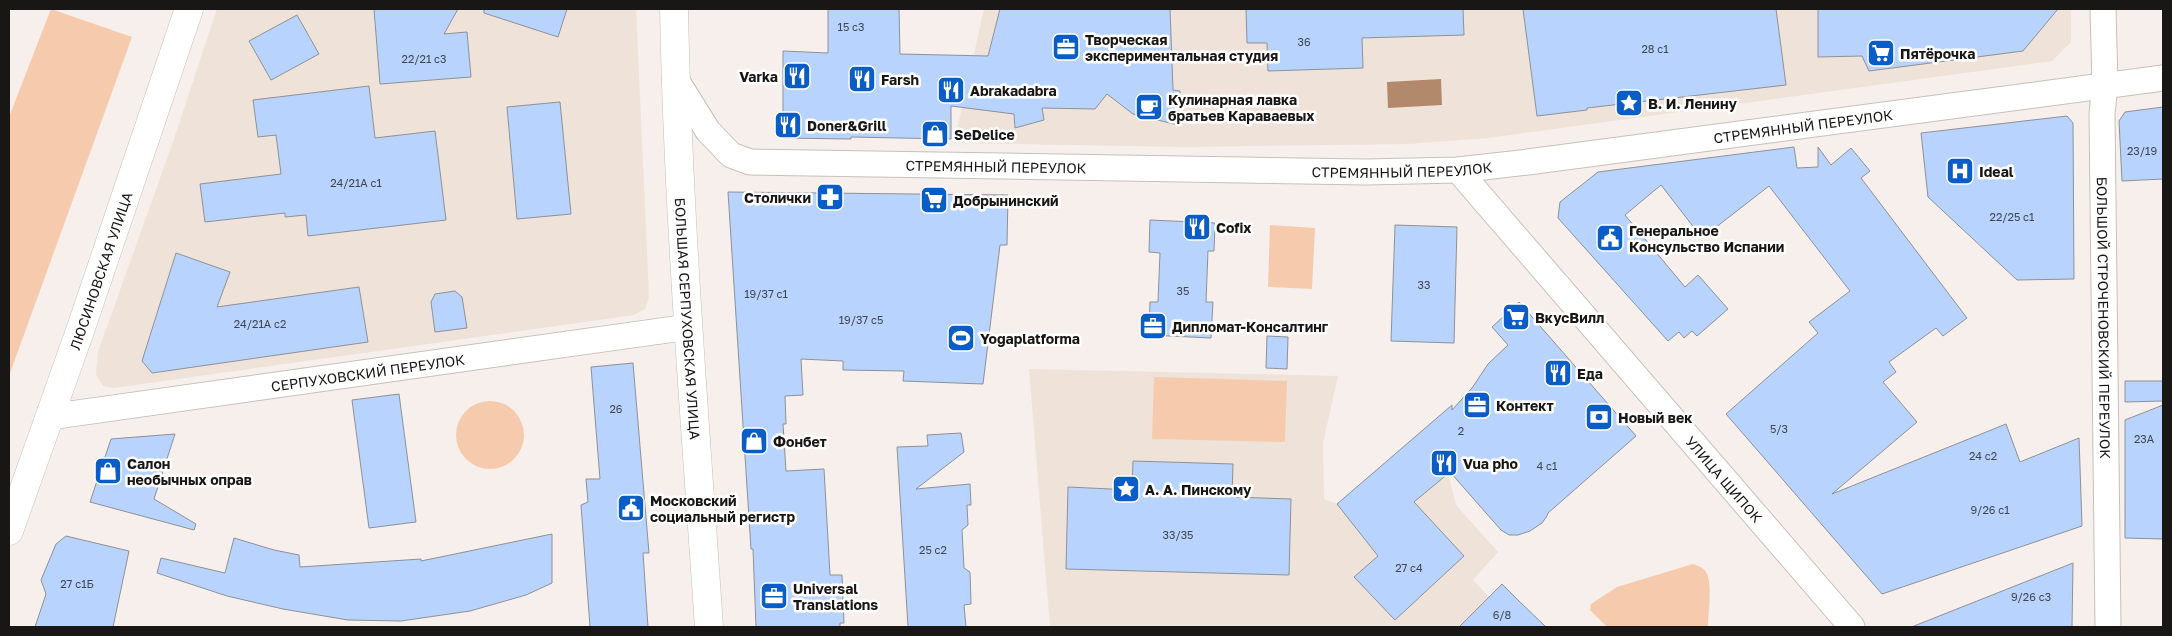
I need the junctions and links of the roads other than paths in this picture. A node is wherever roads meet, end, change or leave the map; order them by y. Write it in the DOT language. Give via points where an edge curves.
graph roads {
  1 [pos="189,9"];
  2 [pos="674,9"];
  3 [pos="2103,9"];
  4 [pos="675,78"];
  5 [pos="2163,78"];
  6 [pos="2105,84"];
  7 [pos="1458,170"];
  8 [pos="688,327"];
  9 [pos="50,417"];
  10 [pos="9,531"];
  11 [pos="709,627"];
  12 [pos="1852,627"];
  13 [pos="2108,627"];
  1 -- 9 [label="main road, ЛЮСИНОВСКАЯ УЛИЦА"];
  2 -- 4 [label="main road, БОЛЬШАЯ СЕРПУХОВСКАЯ УЛИЦА"];
  3 -- 6 [label="street, БОЛЬШОЙ СТРОЧЕНОВСКИЙ ПЕРЕУЛОК"];
  4 -- 7 [label="street, СТРЕМЯННЫЙ ПЕРЕУЛОК" via="708,132 731,155 750,162 1310,172"];
  4 -- 8 [label="main road, БОЛЬШАЯ СЕРПУХОВСКАЯ УЛИЦА"];
  5 -- 6 [label="street, СТРЕМЯННЫЙ ПЕРЕУЛОК"];
  6 -- 7 [label="street, СТРЕМЯННЫЙ ПЕРЕУЛОК"];
  6 -- 13 [label="street, БОЛЬШОЙ СТРОЧЕНОВСКИЙ ПЕРЕУЛОК" via="2102,114"];
  7 -- 12 [label="street, УЛИЦА ЩИПОК"];
  8 -- 9 [label="street, СЕРПУХОВСКИЙ ПЕРЕУЛОК"];
  8 -- 11 [label="main road, БОЛЬШАЯ СЕРПУХОВСКАЯ УЛИЦА"];
  9 -- 10 [label="main road, ЛЮСИНОВСКАЯ УЛИЦА"];
}
